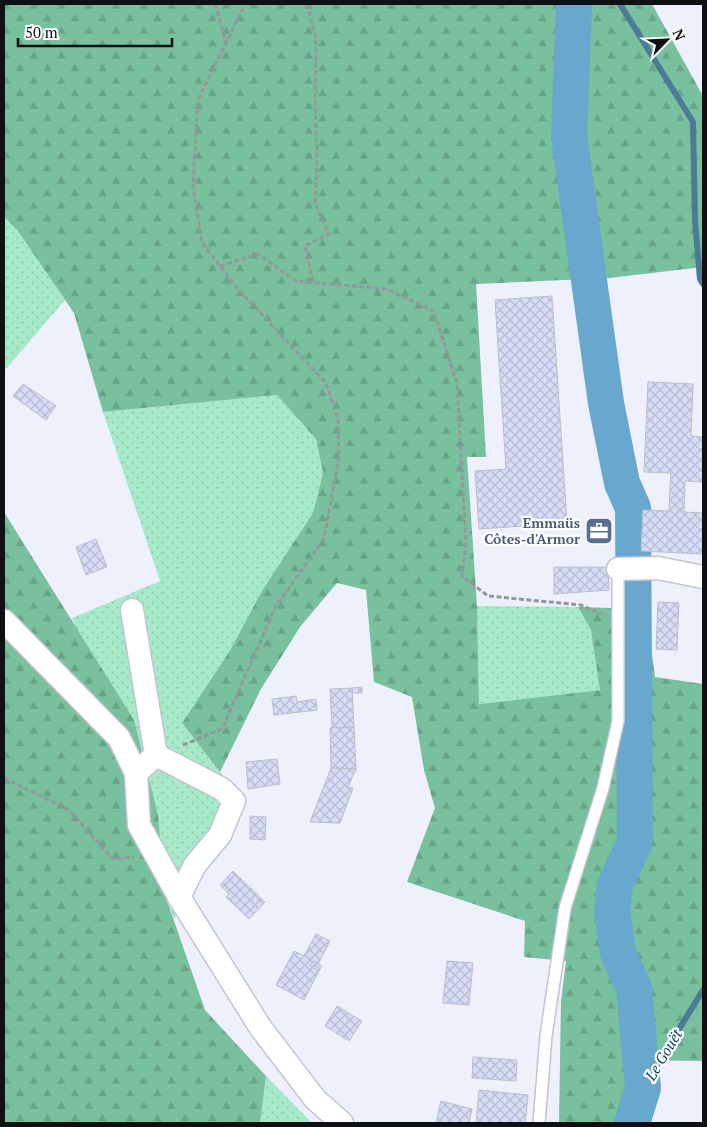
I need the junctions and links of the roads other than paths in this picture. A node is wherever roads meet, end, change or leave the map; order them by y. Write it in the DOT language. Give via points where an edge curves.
graph roads {
  1 [pos="618,568"];
  2 [pos="703,577"];
  3 [pos="132,610"];
  4 [pos="4,622"];
  5 [pos="156,755"];
  6 [pos="136,773"];
  7 [pos="179,897"];
  8 [pos="342,1123"];
  9 [pos="539,1123"];
  1 -- 2 [label="street" via="658,568"];
  1 -- 9 [label="lane" via="618,721 604,788 565,908 546,1036"];
  3 -- 5 [label="street"];
  4 -- 6 [label="street" via="119,738"];
  5 -- 6 [label="street"];
  5 -- 7 [label="street" via="222,789 234,801 220,835 195,865"];
  6 -- 7 [label="street" via="139,825"];
  7 -- 8 [label="street" via="260,1027 315,1100"];
}
